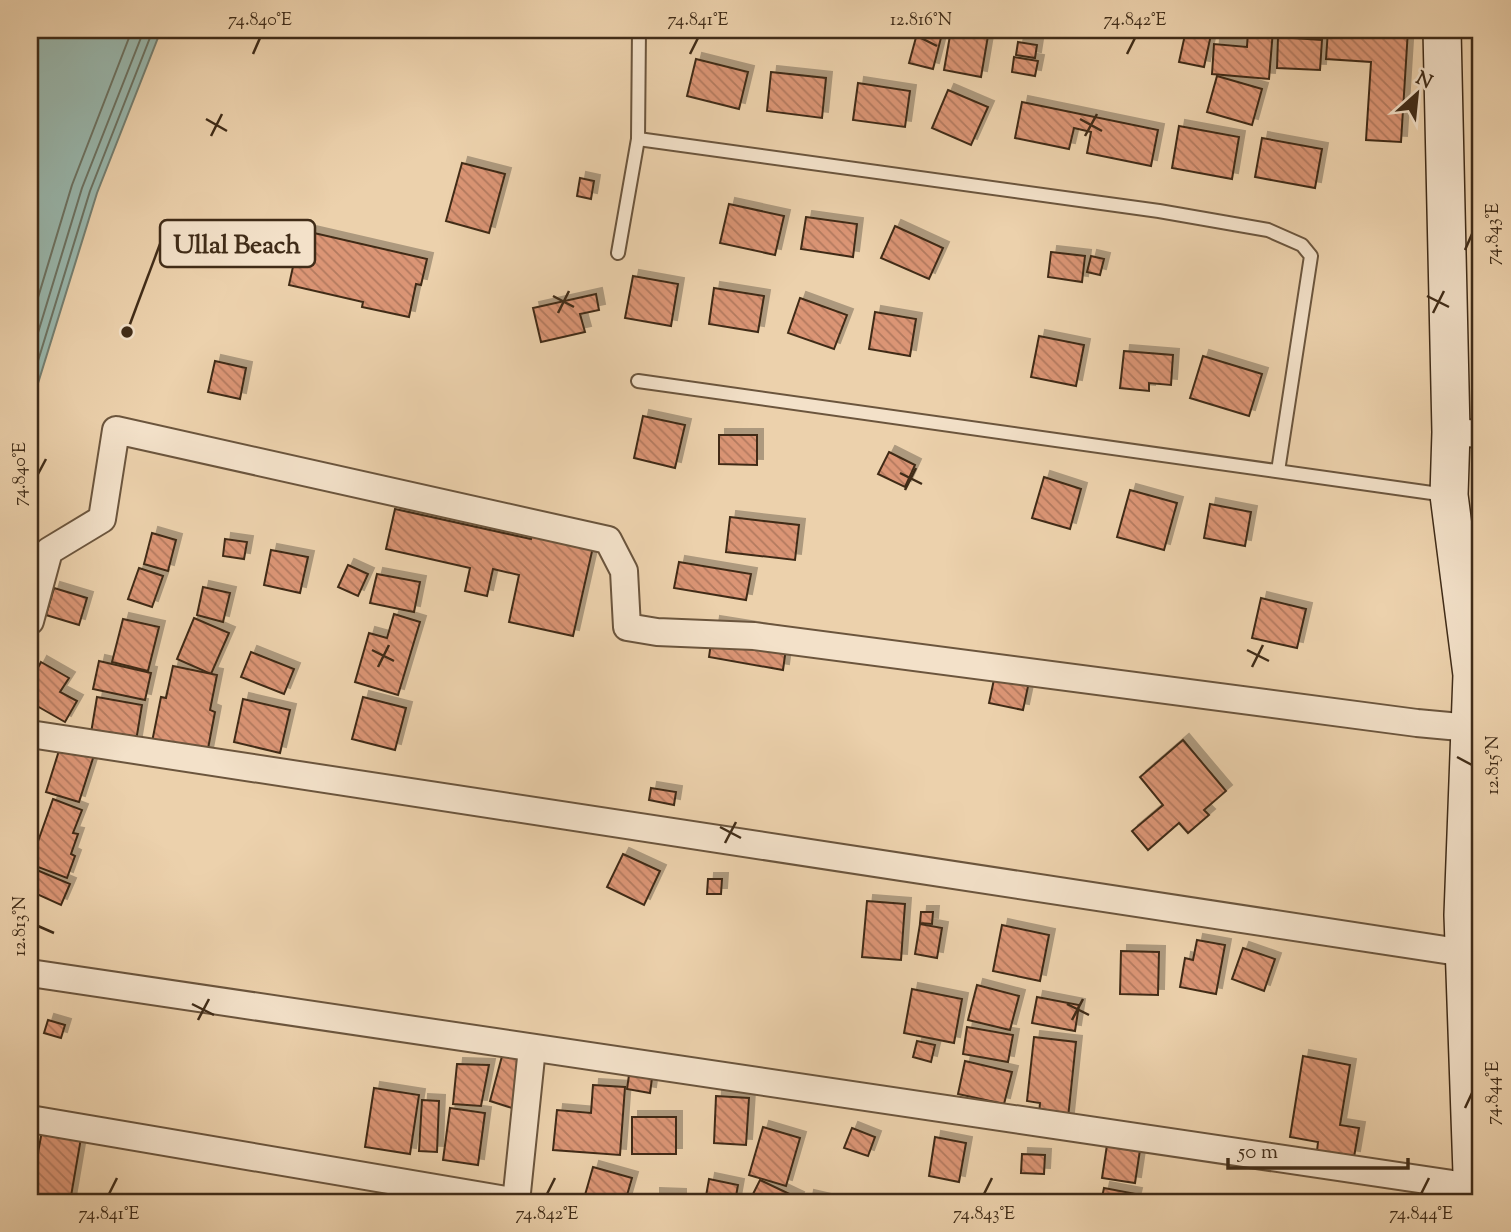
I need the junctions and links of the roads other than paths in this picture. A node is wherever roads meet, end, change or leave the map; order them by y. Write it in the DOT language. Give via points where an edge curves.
graph roads {
  1 [pos="639,30"];
  2 [pos="1442,30"];
  3 [pos="638,139"];
  4 [pos="618,253"];
  5 [pos="638,382"];
  6 [pos="1466,433"];
  7 [pos="1278,471"];
  8 [pos="1448,495"];
  9 [pos="30,621"];
  10 [pos="1477,676"];
  11 [pos="1471,728"];
  12 [pos="30,734"];
  13 [pos="1472,916"];
  14 [pos="1465,953"];
  15 [pos="30,973"];
  16 [pos="532,1048"];
  17 [pos="30,1119"];
  18 [pos="1475,1173"];
  19 [pos="517,1202"];
  1 -- 3 [label="lane"];
  2 -- 6 [label="street"];
  3 -- 4 [label="lane"];
  3 -- 7 [label="lane" via="1159,211 1268,230 1302,245 1311,256"];
  5 -- 7 [label="lane"];
  6 -- 8 [label="street"];
  7 -- 8 [label="lane"];
  8 -- 10 [label="street"];
  9 -- 11 [label="street" via="49,551 102,519 116,430 608,540 624,571 627,627 754,636"];
  10 -- 11 [label="street"];
  11 -- 13 [label="street"];
  12 -- 14 [label="street"];
  13 -- 14 [label="street"];
  14 -- 18 [label="street"];
  15 -- 16 [label="street"];
  16 -- 18 [label="street" via="1466,1186"];
  16 -- 19 [label="street"];
  17 -- 19 [label="street"];
}
